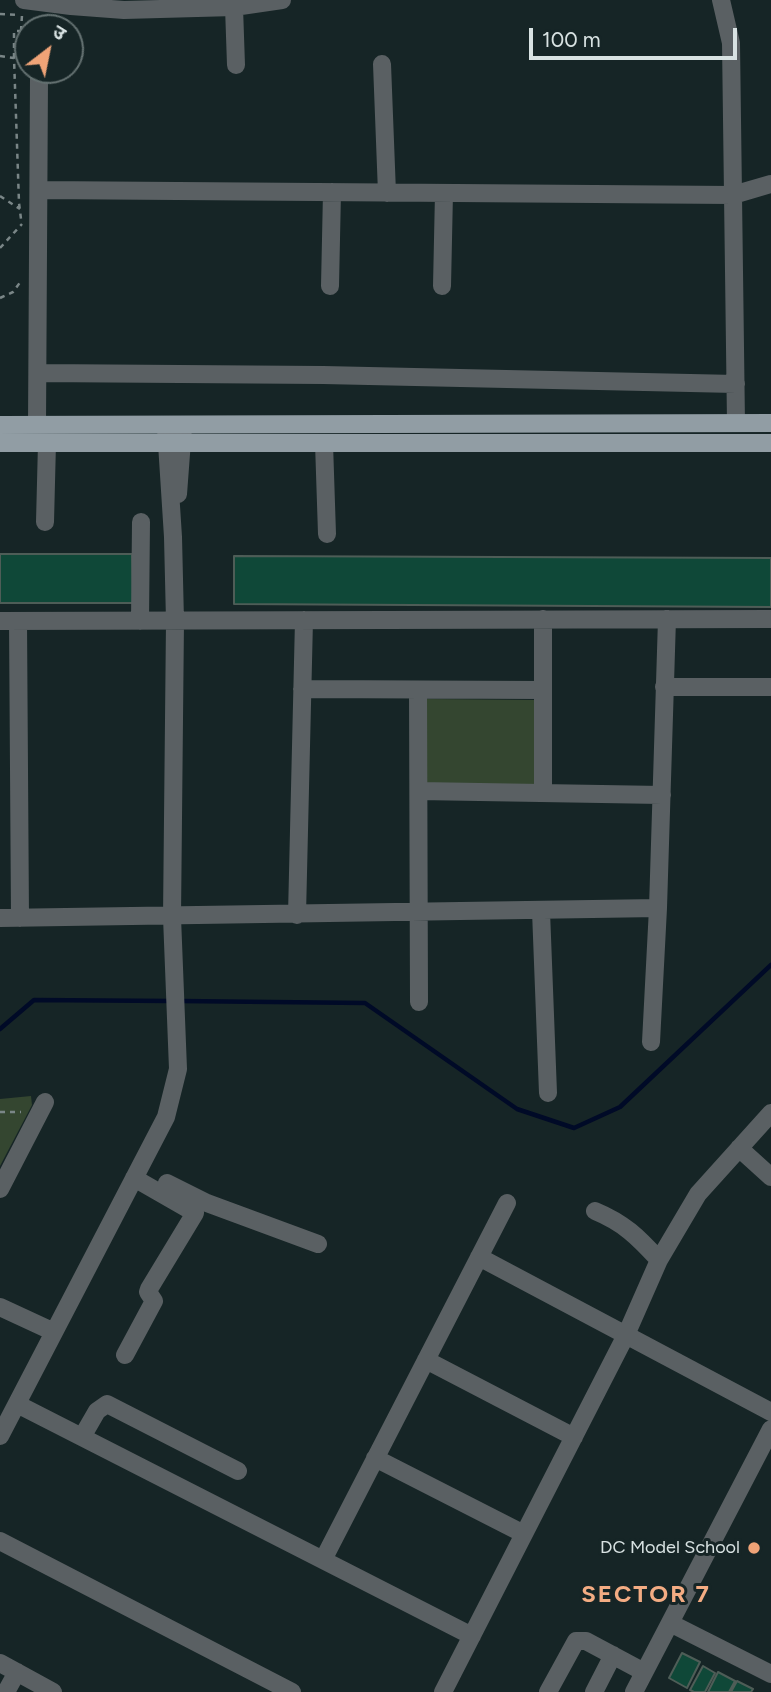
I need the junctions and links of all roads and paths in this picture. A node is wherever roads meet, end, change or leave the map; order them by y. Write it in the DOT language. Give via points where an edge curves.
graph roads {
  1 [pos="282,0"];
  2 [pos="721,0"];
  3 [pos="234,4"];
  4 [pos="23,7"];
  5 [pos="0,56"];
  6 [pos="14,58"];
  7 [pos="382,64"];
  8 [pos="236,65"];
  9 [pos="15,84"];
  10 [pos="38,84"];
  11 [pos="771,184"];
  12 [pos="39,190"];
  13 [pos="332,192"];
  14 [pos="387,192"];
  15 [pos="444,193"];
  16 [pos="0,195"];
  17 [pos="733,195"];
  18 [pos="20,209"];
  19 [pos="22,224"];
  20 [pos="24,231"];
  21 [pos="0,248"];
  22 [pos="22,272"];
  23 [pos="330,285"];
  24 [pos="442,285"];
  25 [pos="0,298"];
  26 [pos="38,373"];
  27 [pos="736,384"];
  28 [pos="736,423"];
  29 [pos="771,423"];
  30 [pos="175,424"];
  31 [pos="0,425"];
  32 [pos="37,425"];
  33 [pos="0,443"];
  34 [pos="47,443"];
  35 [pos="175,443"];
  36 [pos="324,443"];
  37 [pos="771,443"];
  38 [pos="45,522"];
  39 [pos="141,522"];
  40 [pos="327,534"];
  41 [pos="543,619"];
  42 [pos="667,619"];
  43 [pos="771,619"];
  44 [pos="304,620"];
  45 [pos="9,621"];
  46 [pos="139,621"];
  47 [pos="175,621"];
  48 [pos="664,687"];
  49 [pos="771,687"];
  50 [pos="302,689"];
  51 [pos="418,690"];
  52 [pos="543,690"];
  53 [pos="419,791"];
  54 [pos="543,793"];
  55 [pos="662,795"];
  56 [pos="658,908"];
  57 [pos="541,911"];
  58 [pos="418,913"];
  59 [pos="297,915"];
  60 [pos="0,918"];
  61 [pos="20,918"];
  62 [pos="172,918"];
  63 [pos="419,1002"];
  64 [pos="651,1042"];
  65 [pos="548,1093"];
  66 [pos="45,1102"];
  67 [pos="0,1112"];
  68 [pos="771,1113"];
  69 [pos="18,1123"];
  70 [pos="739,1148"];
  71 [pos="136,1173"];
  72 [pos="771,1177"];
  73 [pos="0,1189"];
  74 [pos="507,1203"];
  75 [pos="595,1210"];
  76 [pos="318,1244"];
  77 [pos="479,1257"];
  78 [pos="659,1260"];
  79 [pos="0,1307"];
  80 [pos="54,1332"];
  81 [pos="626,1335"];
  82 [pos="125,1355"];
  83 [pos="426,1360"];
  84 [pos="17,1404"];
  85 [pos="771,1412"];
  86 [pos="771,1429"];
  87 [pos="0,1436"];
  88 [pos="82,1437"];
  89 [pos="574,1437"];
  90 [pos="375,1458"];
  91 [pos="238,1471"];
  92 [pos="524,1534"];
  93 [pos="0,1541"];
  94 [pos="323,1560"];
  95 [pos="670,1623"];
  96 [pos="472,1636"];
  97 [pos="613,1656"];
  98 [pos="0,1663"];
  99 [pos="18,1672"];
  100 [pos="644,1672"];
  101 [pos="771,1674"];
  102 [pos="6,1692"];
  103 [pos="53,1692"];
  104 [pos="292,1692"];
  105 [pos="443,1692"];
  106 [pos="548,1692"];
  107 [pos="594,1692"];
  108 [pos="634,1692"];
  1 -- 3 [label="street"];
  2 -- 17 [label="street" via="731,43"];
  3 -- 4 [label="street" via="124,10"];
  3 -- 8 [label="street"];
  5 -- 6 [label="path"];
  7 -- 14 [label="street"];
  9 -- 18 [label="path"];
  10 -- 12 [label="street"];
  11 -- 17 [label="street"];
  12 -- 13 [label="street"];
  12 -- 26 [label="street"];
  13 -- 14 [label="street"];
  13 -- 23 [label="street"];
  14 -- 15 [label="street"];
  15 -- 17 [label="street"];
  15 -- 24 [label="street"];
  16 -- 18 [label="path"];
  17 -- 27 [label="street"];
  18 -- 19 [label="path"];
  19 -- 20 [label="path"];
  19 -- 21 [label="path"];
  22 -- 25 [label="path" via="13,292"];
  26 -- 27 [label="street"];
  26 -- 32 [label="street"];
  27 -- 28 [label="street"];
  28 -- 29 [label="main road"];
  28 -- 30 [label="main road"];
  30 -- 32 [label="main road"];
  30 -- 35 [label="street"];
  31 -- 32 [label="main road"];
  33 -- 34 [label="main road"];
  34 -- 35 [label="main road"];
  34 -- 38 [label="street"];
  35 -- 36 [label="main road"];
  35 -- 47 [label="street"];
  36 -- 37 [label="main road"];
  36 -- 40 [label="street"];
  39 -- 46 [label="street"];
  41 -- 42 [label="street"];
  41 -- 44 [label="street"];
  41 -- 52 [label="street"];
  42 -- 43 [label="street"];
  42 -- 48 [label="street"];
  44 -- 47 [label="street"];
  44 -- 50 [label="street"];
  45 -- 46 [label="street"];
  45 -- 61 [label="street"];
  46 -- 47 [label="street"];
  47 -- 62 [label="street"];
  48 -- 49 [label="street"];
  48 -- 55 [label="street"];
  50 -- 51 [label="street"];
  50 -- 59 [label="street"];
  51 -- 52 [label="street"];
  51 -- 53 [label="street"];
  52 -- 54 [label="street"];
  53 -- 54 [label="street"];
  53 -- 58 [label="street"];
  54 -- 55 [label="street"];
  55 -- 56 [label="street"];
  56 -- 57 [label="street"];
  56 -- 64 [label="street"];
  57 -- 58 [label="street"];
  57 -- 65 [label="street"];
  58 -- 59 [label="street"];
  58 -- 63 [label="street"];
  59 -- 62 [label="street"];
  60 -- 61 [label="street"];
  61 -- 62 [label="street"];
  62 -- 71 [label="street" via="178,1069 166,1117"];
  66 -- 73 [label="street"];
  67 -- 69 [label="path" via="23,1112"];
  68 -- 70 [label="street"];
  70 -- 72 [label="street"];
  70 -- 78 [label="street" via="698,1194"];
  71 -- 76 [label="street"];
  71 -- 80 [label="street"];
  71 -- 82 [label="street" via="195,1213 149,1289 154,1301"];
  74 -- 77 [label="street"];
  75 -- 78 [label="street" via="619,1221"];
  77 -- 81 [label="street"];
  77 -- 83 [label="street"];
  78 -- 81 [label="street"];
  79 -- 80 [label="street"];
  80 -- 84 [label="street"];
  81 -- 85 [label="street"];
  81 -- 89 [label="street"];
  83 -- 89 [label="street"];
  83 -- 90 [label="street"];
  84 -- 87 [label="street"];
  84 -- 88 [label="street"];
  86 -- 95 [label="street"];
  88 -- 91 [label="street" via="97,1411 107,1404"];
  88 -- 94 [label="street"];
  89 -- 92 [label="street"];
  90 -- 92 [label="street"];
  90 -- 94 [label="street"];
  92 -- 96 [label="street"];
  93 -- 104 [label="street"];
  94 -- 96 [label="street"];
  95 -- 100 [label="street"];
  95 -- 101 [label="street"];
  96 -- 105 [label="street"];
  97 -- 100 [label="street"];
  97 -- 106 [label="street" via="586,1641 576,1641"];
  97 -- 107 [label="street"];
  98 -- 99 [label="street"];
  99 -- 102 [label="street"];
  99 -- 103 [label="street"];
  100 -- 108 [label="street"];
}
